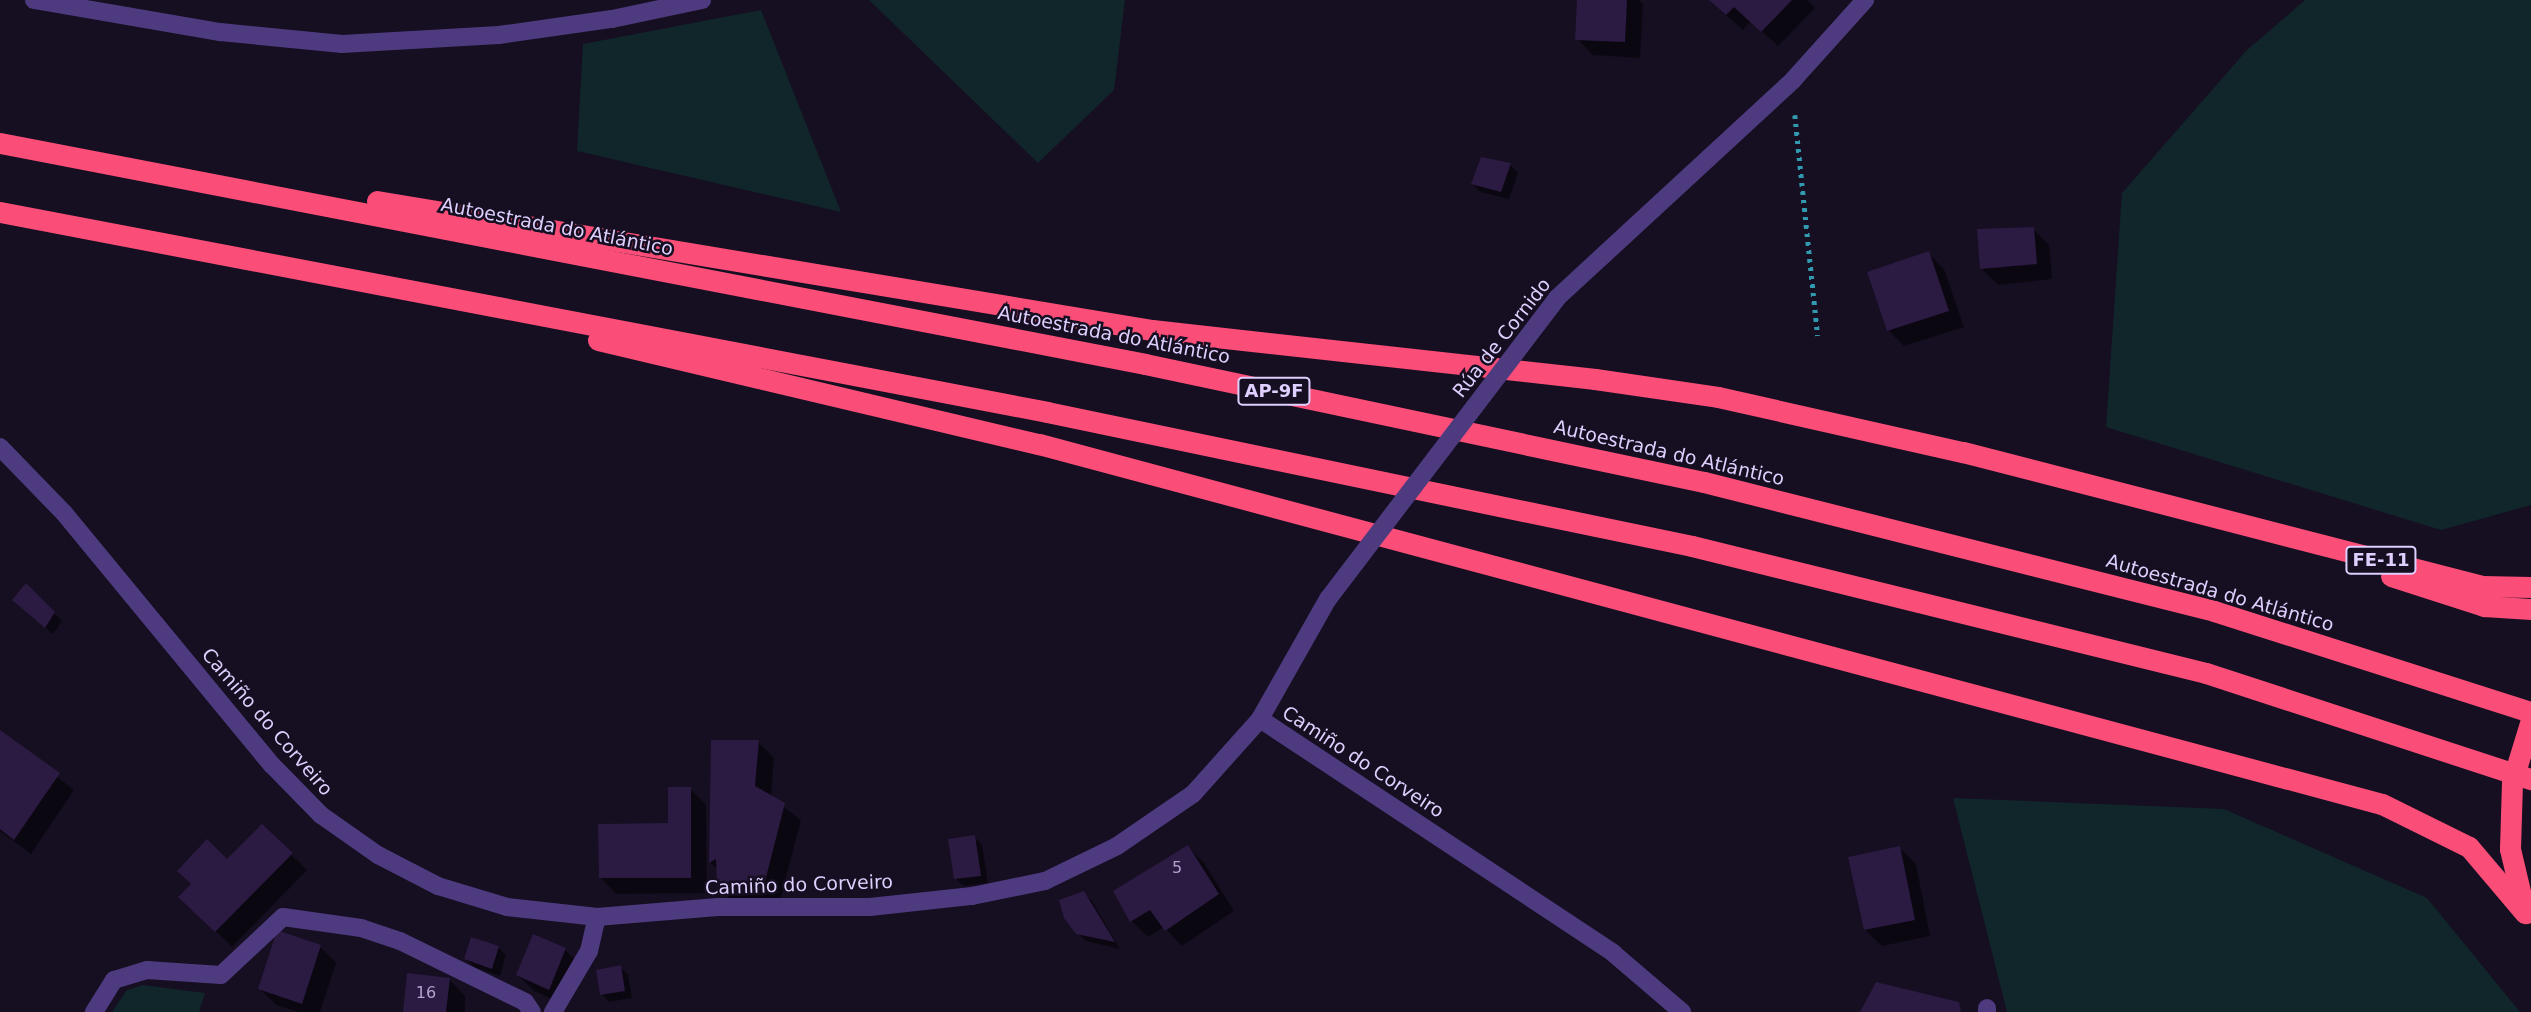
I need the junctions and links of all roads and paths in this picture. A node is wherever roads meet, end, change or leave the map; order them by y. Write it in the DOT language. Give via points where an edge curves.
graph roads {
  1 [pos="34,0"];
  2 [pos="702,0"];
  3 [pos="1865,0"];
  4 [pos="1793,80"];
  5 [pos="0,141"];
  6 [pos="0,212"];
  7 [pos="286,267"];
  8 [pos="1818,336"];
  9 [pos="0,447"];
  10 [pos="2231,523"];
  11 [pos="2531,587"];
  12 [pos="2531,609"];
  13 [pos="2531,712"];
  14 [pos="1260,719"];
  15 [pos="2531,720"];
  16 [pos="2531,779"];
  17 [pos="597,917"];
  18 [pos="2528,918"];
  19 [pos="94,1012"];
  20 [pos="532,1012"];
  21 [pos="553,1012"];
  22 [pos="1682,1012"];
  1 -- 2 [label="street" via="220,32 342,44 499,35"];
  3 -- 4 [label="street, Rúa de Cornido"];
  4 -- 8 [label="path"];
  4 -- 14 [label="street, Rúa de Cornido, bridge" via="1558,298 1328,599"];
  5 -- 10 [label="highway" via="1152,330 1718,397 1964,452"];
  5 -- 13 [label="highway, Autoestrada do Atlántico / AP-9F" via="1145,364 1704,482 2214,611"];
  6 -- 7 [label="highway"];
  7 -- 16 [label="highway" via="1061,415 1692,546 2206,673"];
  7 -- 18 [label="highway" via="1039,444 2382,804 2469,847"];
  9 -- 17 [label="street, Camiño do Corveiro" via="64,513 272,765 321,815 378,855 439,886 507,907"];
  10 -- 11 [label="highway, FE-11" via="2482,586"];
  10 -- 12 [label="highway" via="2484,606"];
  14 -- 17 [label="street, Camiño do Corveiro" via="1193,794 1117,846 1045,881 972,896 870,907 718,907"];
  14 -- 22 [label="street, Camiño do Corveiro" via="1613,953"];
  15 -- 18 [label="highway, bridge" via="2512,782 2510,849"];
  17 -- 21 [label="street" via="589,951"];
  19 -- 20 [label="street" via="114,980 147,970 221,975 283,917 361,928 400,941 525,1002"];
}
